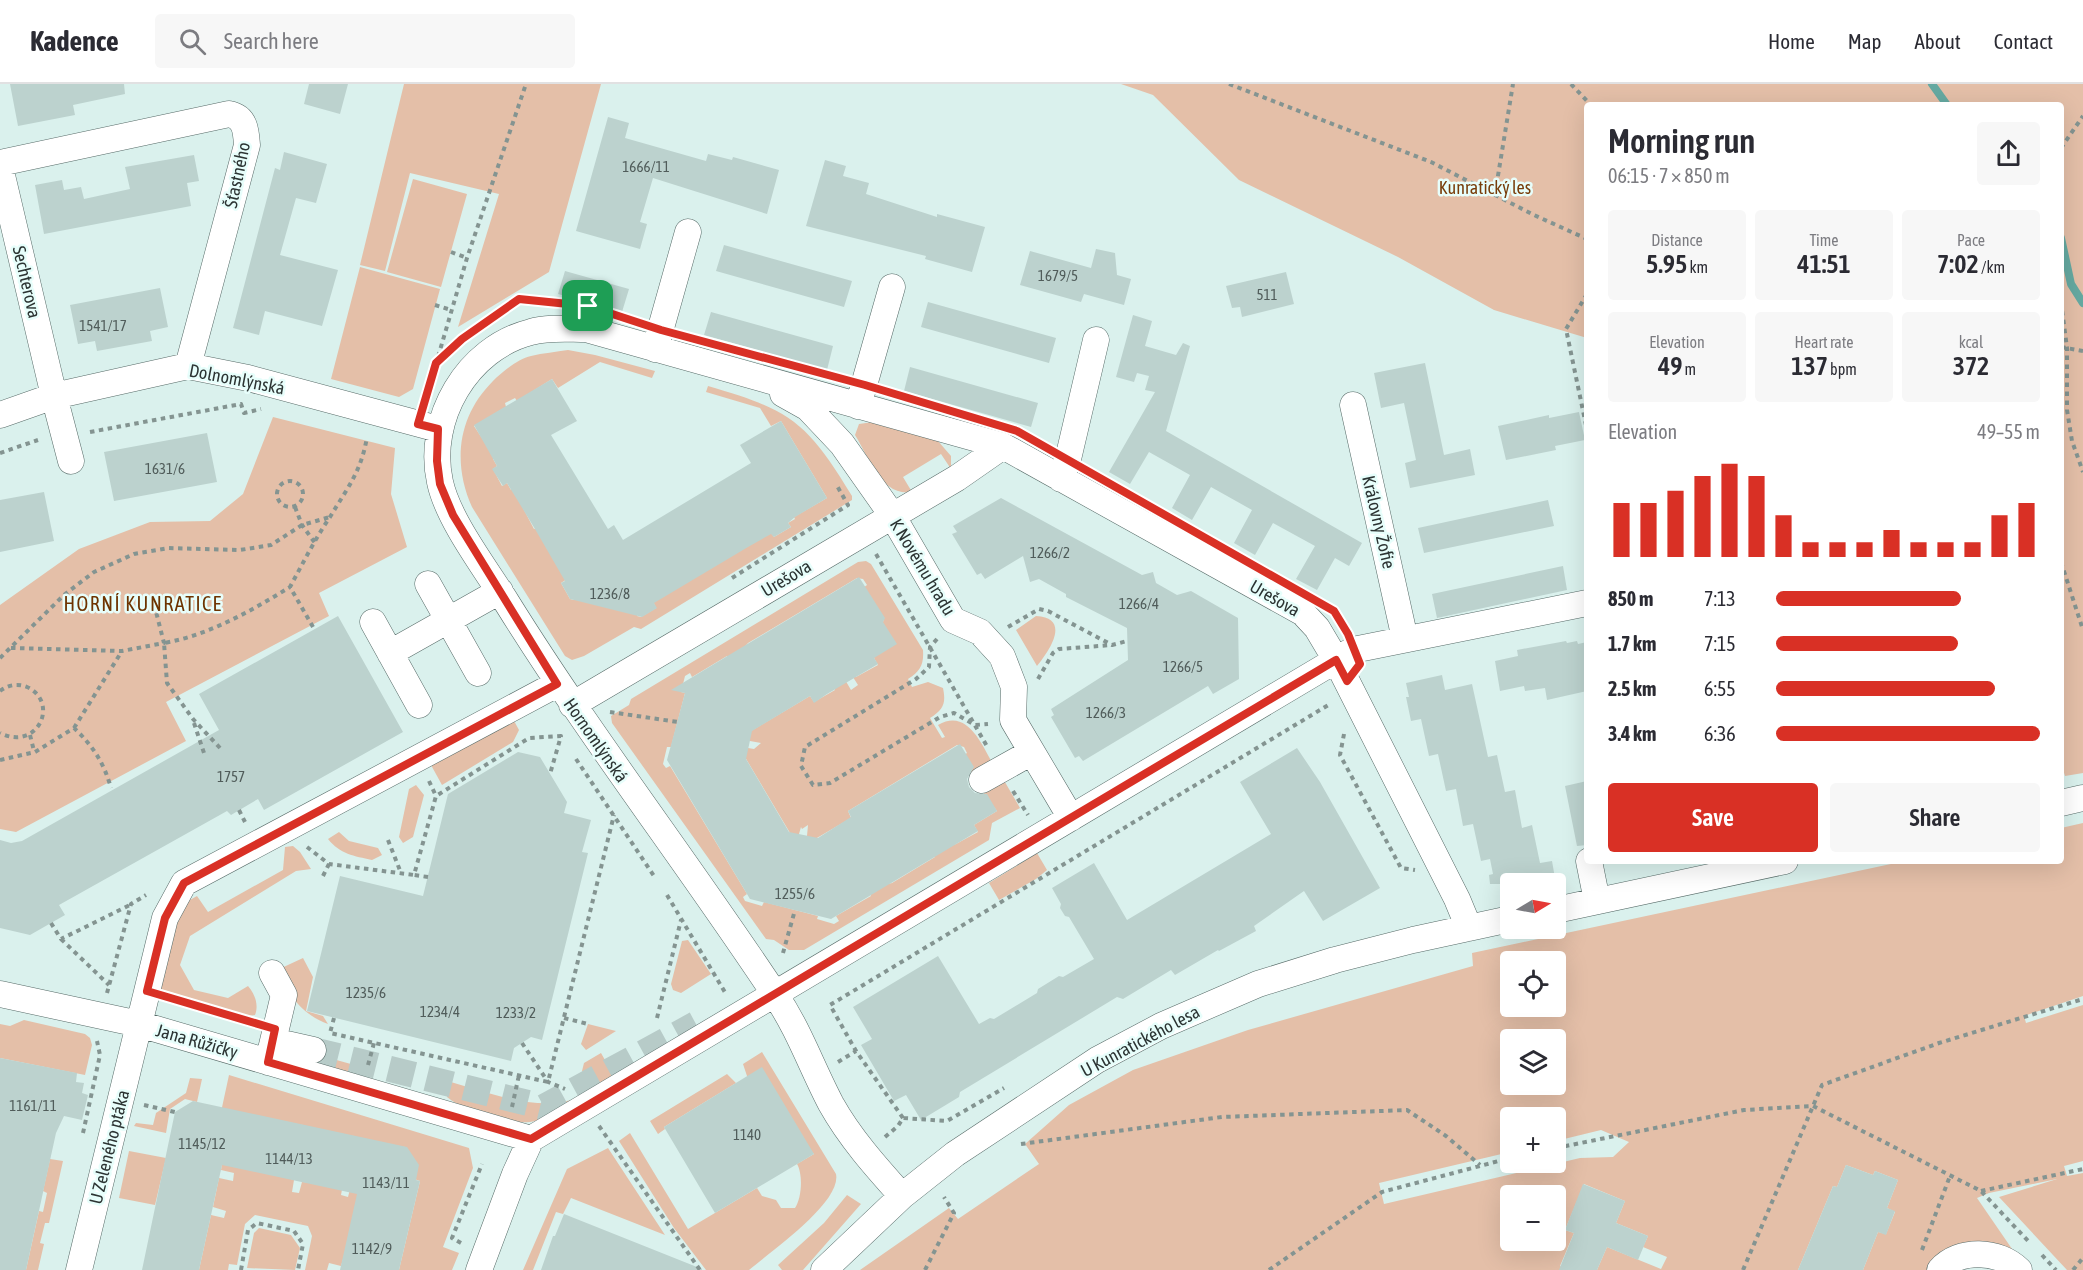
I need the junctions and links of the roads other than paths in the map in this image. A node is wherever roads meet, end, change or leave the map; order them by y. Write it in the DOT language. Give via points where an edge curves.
graph roads {
  1 [pos="0,165"];
  2 [pos="688,232"];
  3 [pos="892,287"];
  4 [pos="1096,340"];
  5 [pos="655,349"];
  6 [pos="188,366"];
  7 [pos="746,375"];
  8 [pos="54,396"];
  9 [pos="1353,405"];
  10 [pos="858,406"];
  11 [pos="0,415"];
  12 [pos="438,429"];
  13 [pos="1003,446"];
  14 [pos="71,461"];
  15 [pos="1061,479"];
  16 [pos="892,515"];
  17 [pos="428,584"];
  18 [pos="500,591"];
  19 [pos="1584,604"];
  20 [pos="448,620"];
  21 [pos="373,622"];
  22 [pos="1405,639"];
  23 [pos="390,653"];
  24 [pos="1342,671"];
  25 [pos="478,673"];
  26 [pos="557,684"];
  27 [pos="419,705"];
  28 [pos="572,705"];
  29 [pos="1032,752"];
  30 [pos="991,775"];
  31 [pos="2083,798"];
  32 [pos="2064,802"];
  33 [pos="1071,818"];
  34 [pos="1582,861"];
  35 [pos="1771,864"];
  36 [pos="1597,901"];
  37 [pos="1566,908"];
  38 [pos="1500,921"];
  39 [pos="1470,928"];
  40 [pos="272,973"];
  41 [pos="0,994"];
  42 [pos="775,994"];
  43 [pos="731,1006"];
  44 [pos="139,1024"];
  45 [pos="696,1024"];
  46 [pos="272,1044"];
  47 [pos="313,1050"];
  48 [pos="531,1139"];
  49 [pos="902,1196"];
  50 [pos="1929,1265"];
  51 [pos="79,1270"];
  52 [pos="479,1270"];
  53 [pos="824,1270"];
  54 [pos="2019,1270"];
  1 -- 6 [label="street, Šťastného" via="229,114 242,121 247,145"];
  1 -- 8 [label="street, Sechterova"];
  2 -- 5 [label="street"];
  3 -- 10 [label="street"];
  4 -- 15 [label="street"];
  5 -- 7 [label="street, Hornomlýnská"];
  5 -- 12 [label="street, Hornomlýnská" via="586,329 532,331 508,340 467,374 450,397"];
  6 -- 8 [label="street, Dolnomlýnská"];
  6 -- 12 [label="street, Dolnomlýnská" via="248,378"];
  7 -- 10 [label="street, Hornomlýnská"];
  7 -- 16 [label="street, K Novému hradu" via="808,408 842,444"];
  8 -- 11 [label="street, Dolnomlýnská"];
  8 -- 14 [label="street, Sechterova"];
  9 -- 22 [label="street, Královny Žofie"];
  10 -- 13 [label="street, Hornomlýnská"];
  12 -- 18 [label="street, Hornomlýnská" via="440,484 453,515"];
  13 -- 15 [label="street, Urešova"];
  13 -- 16 [label="street, Urešova"];
  15 -- 24 [label="street, Urešova" via="1303,613 1317,628"];
  16 -- 28 [label="street, Urešova"];
  16 -- 29 [label="street, K Novému hradu" via="953,620 980,632 1002,656 1014,687 1013,720"];
  17 -- 20 [label="street"];
  18 -- 20 [label="street"];
  18 -- 26 [label="street, Hornomlýnská"];
  19 -- 22 [label="street"];
  20 -- 23 [label="street"];
  20 -- 25 [label="street"];
  21 -- 23 [label="street"];
  22 -- 24 [label="street" via="1353,650"];
  23 -- 27 [label="street"];
  24 -- 33 [label="street"];
  24 -- 39 [label="street, Urešova"];
  26 -- 28 [label="street, Hornomlýnská"];
  26 -- 44 [label="street" via="184,883 165,918"];
  28 -- 42 [label="street, Hornomlýnská"];
  29 -- 30 [label="street"];
  29 -- 33 [label="street"];
  31 -- 32 [label="street"];
  33 -- 42 [label="street"];
  34 -- 36 [label="street"];
  35 -- 36 [label="street"];
  36 -- 37 [label="street"];
  38 -- 39 [label="street, U Kunratického lesa"];
  39 -- 49 [label="street, U Kunratického lesa" via="1335,960 1258,984 1161,1026 1097,1060 955,1154"];
  40 -- 46 [label="street" via="284,995"];
  41 -- 44 [label="street, Jana Růžičky"];
  42 -- 43 [label="street"];
  42 -- 49 [label="street, Hornomlýnská" via="794,1024 831,1104 865,1155"];
  43 -- 45 [label="street"];
  43 -- 48 [label="street"];
  44 -- 46 [label="street, Jana Růžičky"];
  44 -- 51 [label="street, U Zeleného ptáka"];
  46 -- 47 [label="street"];
  46 -- 48 [label="street, Jana Růžičky"];
  48 -- 52 [label="street"];
  49 -- 53 [label="street, U Kunratického lesa"];
  50 -- 54 [label="street" via="1986,1254 2007,1260"];
}
